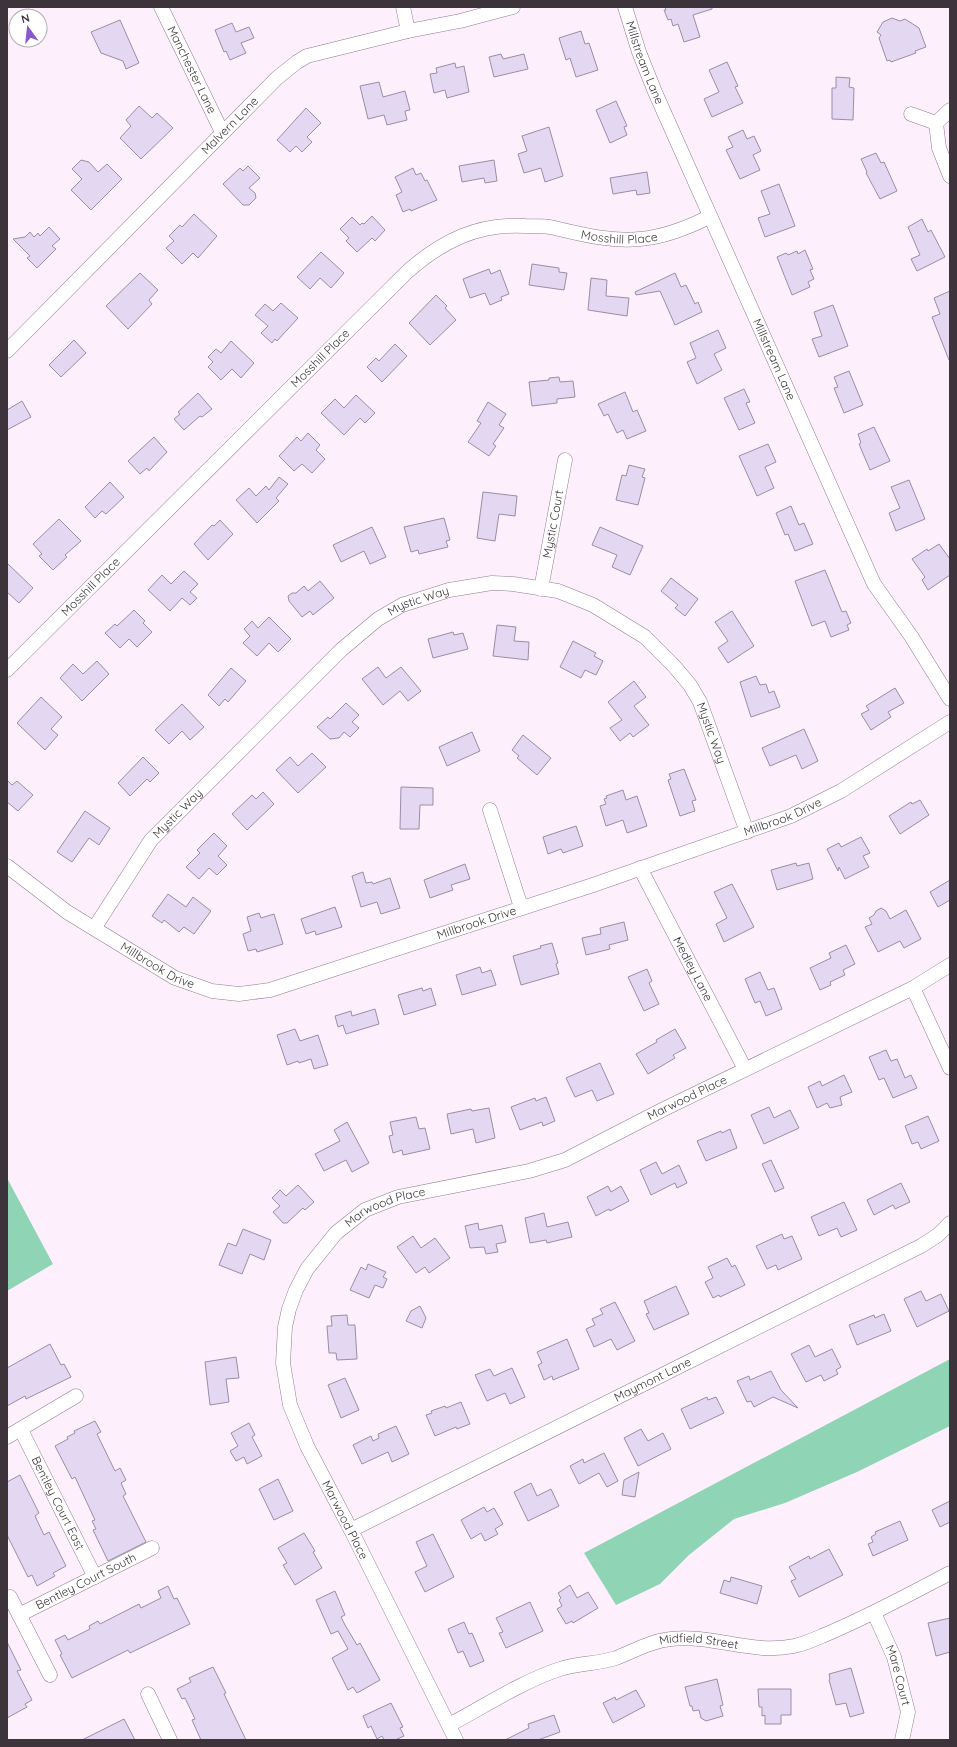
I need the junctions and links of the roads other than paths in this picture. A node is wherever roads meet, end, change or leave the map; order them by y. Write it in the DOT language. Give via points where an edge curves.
graph roads {
  1 [pos="161,7"];
  2 [pos="403,7"];
  3 [pos="513,7"];
  4 [pos="624,7"];
  5 [pos="408,31"];
  6 [pos="950,110"];
  7 [pos="911,114"];
  8 [pos="936,123"];
  9 [pos="222,132"];
  10 [pos="950,176"];
  11 [pos="709,217"];
  12 [pos="7,351"];
  13 [pos="565,460"];
  14 [pos="541,588"];
  15 [pos="10,660"];
  16 [pos="950,699"];
  17 [pos="950,722"];
  18 [pos="490,810"];
  19 [pos="746,832"];
  20 [pos="7,866"];
  21 [pos="640,868"];
  22 [pos="521,907"];
  23 [pos="94,927"];
  24 [pos="950,965"];
  25 [pos="913,988"];
  26 [pos="950,1068"];
  27 [pos="745,1069"];
  28 [pos="950,1223"];
  29 [pos="76,1396"];
  30 [pos="21,1430"];
  31 [pos="7,1437"];
  32 [pos="351,1530"];
  33 [pos="152,1548"];
  34 [pos="950,1573"];
  35 [pos="95,1577"];
  36 [pos="10,1597"];
  37 [pos="874,1613"];
  38 [pos="19,1615"];
  39 [pos="50,1676"];
  40 [pos="148,1694"];
  41 [pos="449,1725"];
  42 [pos="170,1740"];
  43 [pos="456,1740"];
  44 [pos="902,1740"];
  1 -- 9 [label="street, Manchester Lane"];
  2 -- 5 [label="street"];
  3 -- 5 [label="street, Malvern Lane"];
  4 -- 11 [label="street, Millstream Lane" via="655,92"];
  5 -- 9 [label="street, Malvern Lane" via="307,56 277,78"];
  6 -- 8 [label="street"];
  7 -- 8 [label="street"];
  8 -- 10 [label="street" via="939,148"];
  9 -- 12 [label="street, Malvern Lane"];
  11 -- 15 [label="street, Mosshill Place" via="674,233 640,239 600,238 548,227 507,225 466,234 440,246 408,272"];
  11 -- 16 [label="street, Millstream Lane" via="874,584 911,636"];
  13 -- 14 [label="street, Mystic Court"];
  14 -- 19 [label="street, Mystic Way" via="558,591 593,605 645,637 674,666 700,702"];
  14 -- 23 [label="street, Mystic Way" via="492,583 449,590 402,605 378,619 341,650 151,840"];
  17 -- 19 [label="street, Millbrook Drive" via="841,791 791,816"];
  18 -- 22 [label="street"];
  19 -- 21 [label="street, Millbrook Drive"];
  20 -- 23 [label="street, Millbrook Drive" via="67,912"];
  21 -- 22 [label="street, Millbrook Drive"];
  21 -- 27 [label="street, Medley Lane"];
  22 -- 23 [label="street, Millbrook Drive" via="270,990 239,994 212,991 175,978"];
  24 -- 25 [label="street, Marwood Place"];
  25 -- 26 [label="street"];
  25 -- 27 [label="street, Marwood Place"];
  27 -- 32 [label="street, Marwood Place" via="566,1160 529,1171 398,1197 370,1207 336,1233 321,1250 307,1269 289,1309 285,1326 283,1363 290,1404 306,1446"];
  28 -- 32 [label="street, Maymont Lane" via="921,1246"];
  29 -- 30 [label="street"];
  30 -- 31 [label="street"];
  30 -- 35 [label="street, Bentley Court East"];
  32 -- 41 [label="street, Marwood Place"];
  33 -- 35 [label="street, Bentley Court South"];
  34 -- 37 [label="street, Midfield Street"];
  35 -- 38 [label="street, Bentley Court South"];
  36 -- 38 [label="street"];
  37 -- 41 [label="street, Midfield Street" via="838,1631 793,1647 758,1648 697,1638 669,1639 653,1643 616,1658 558,1670"];
  37 -- 44 [label="street, Mare Court" via="894,1657 908,1712"];
  38 -- 39 [label="street"];
  40 -- 42 [label="street"];
  41 -- 43 [label="street, Marwood Place"];
}
